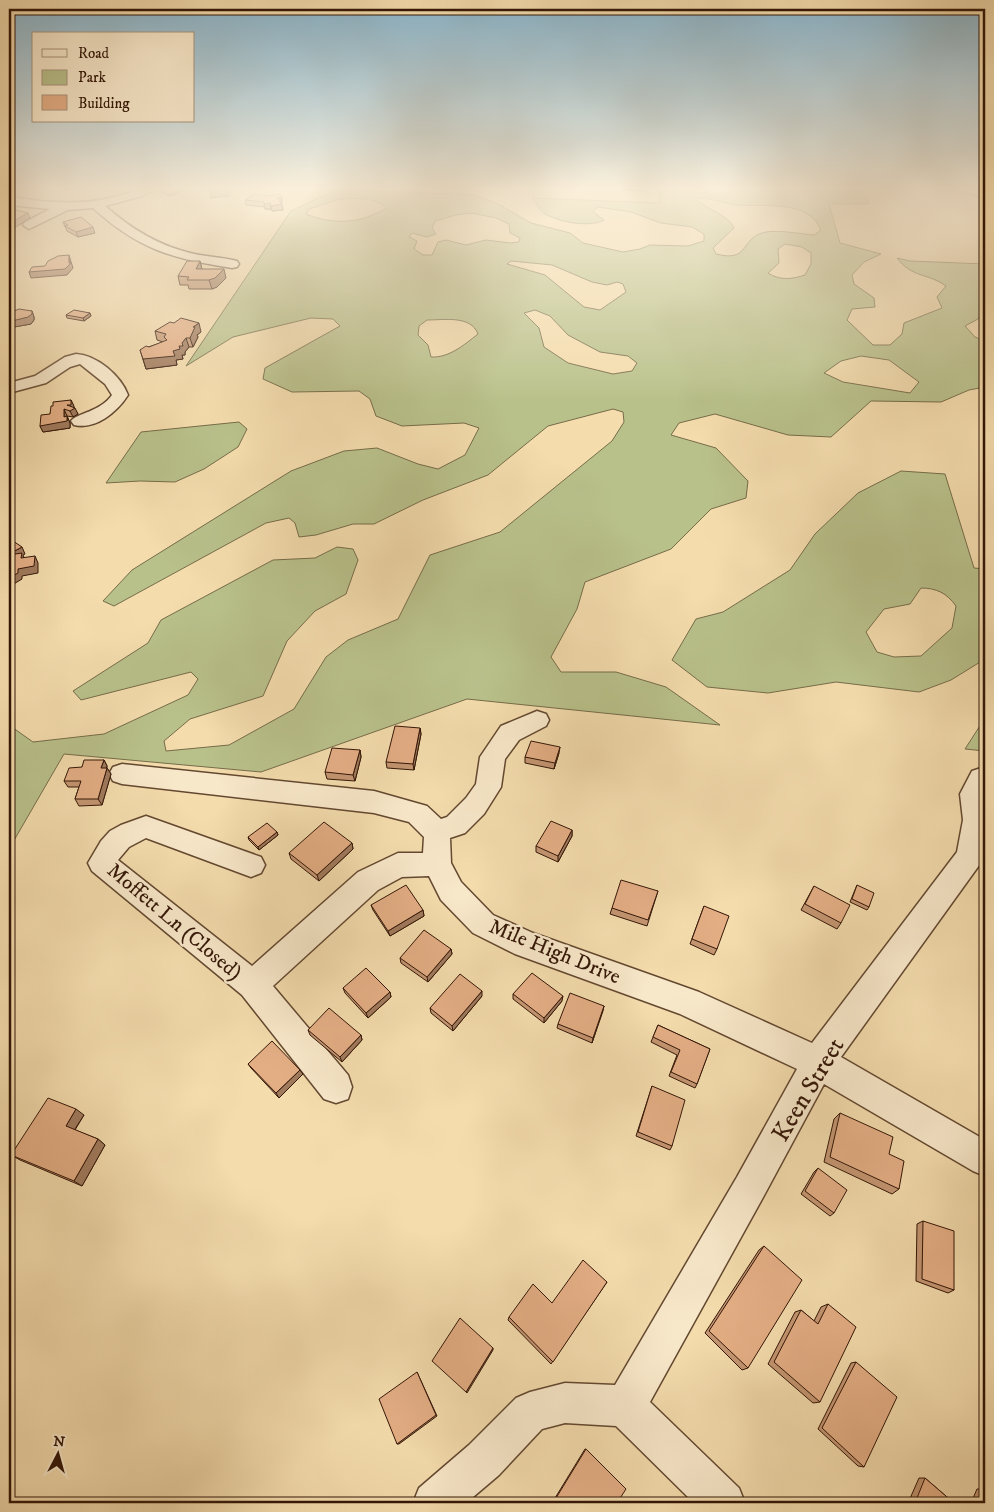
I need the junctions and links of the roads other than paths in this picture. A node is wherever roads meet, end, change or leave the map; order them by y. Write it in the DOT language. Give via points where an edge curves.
graph roads {
  1 [pos="202,260"];
  2 [pos="232,264"];
  3 [pos="9,388"];
  4 [pos="80,421"];
  5 [pos="537,720"];
  6 [pos="122,774"];
  7 [pos="981,778"];
  8 [pos="436,832"];
  9 [pos="437,864"];
  10 [pos="251,865"];
  11 [pos="253,985"];
  12 [pos="818,1062"];
  13 [pos="336,1087"];
  14 [pos="985,1159"];
  15 [pos="625,1406"];
  16 [pos="434,1503"];
  17 [pos="724,1503"];
  1 -- 2 [label="street"];
  3 -- 4 [label="street" via="40,379 64,362 90,361 116,386 120,395 103,414"];
  5 -- 8 [label="street" via="510,733 493,757 488,787 475,806 456,825"];
  6 -- 8 [label="street" via="374,802 418,814"];
  7 -- 12 [label="street, Keen Street" via="973,794 976,820 970,856"];
  8 -- 9 [label="street, Mile High Drive"];
  9 -- 11 [label="street" via="398,865 368,881"];
  9 -- 12 [label="street, Mile High Drive" via="452,891 483,924 525,944 688,1002"];
  10 -- 11 [label="street, Moffett Ln (Closed)" via="146,827 129,832 112,845 102,863"];
  11 -- 13 [label="street, Moffett Ln (Closed)"];
  12 -- 14 [label="street, Mile High Drive"];
  12 -- 15 [label="street, Keen Street"];
  15 -- 16 [label="street" via="565,1403 530,1412 484,1460"];
  15 -- 17 [label="street"];
}
